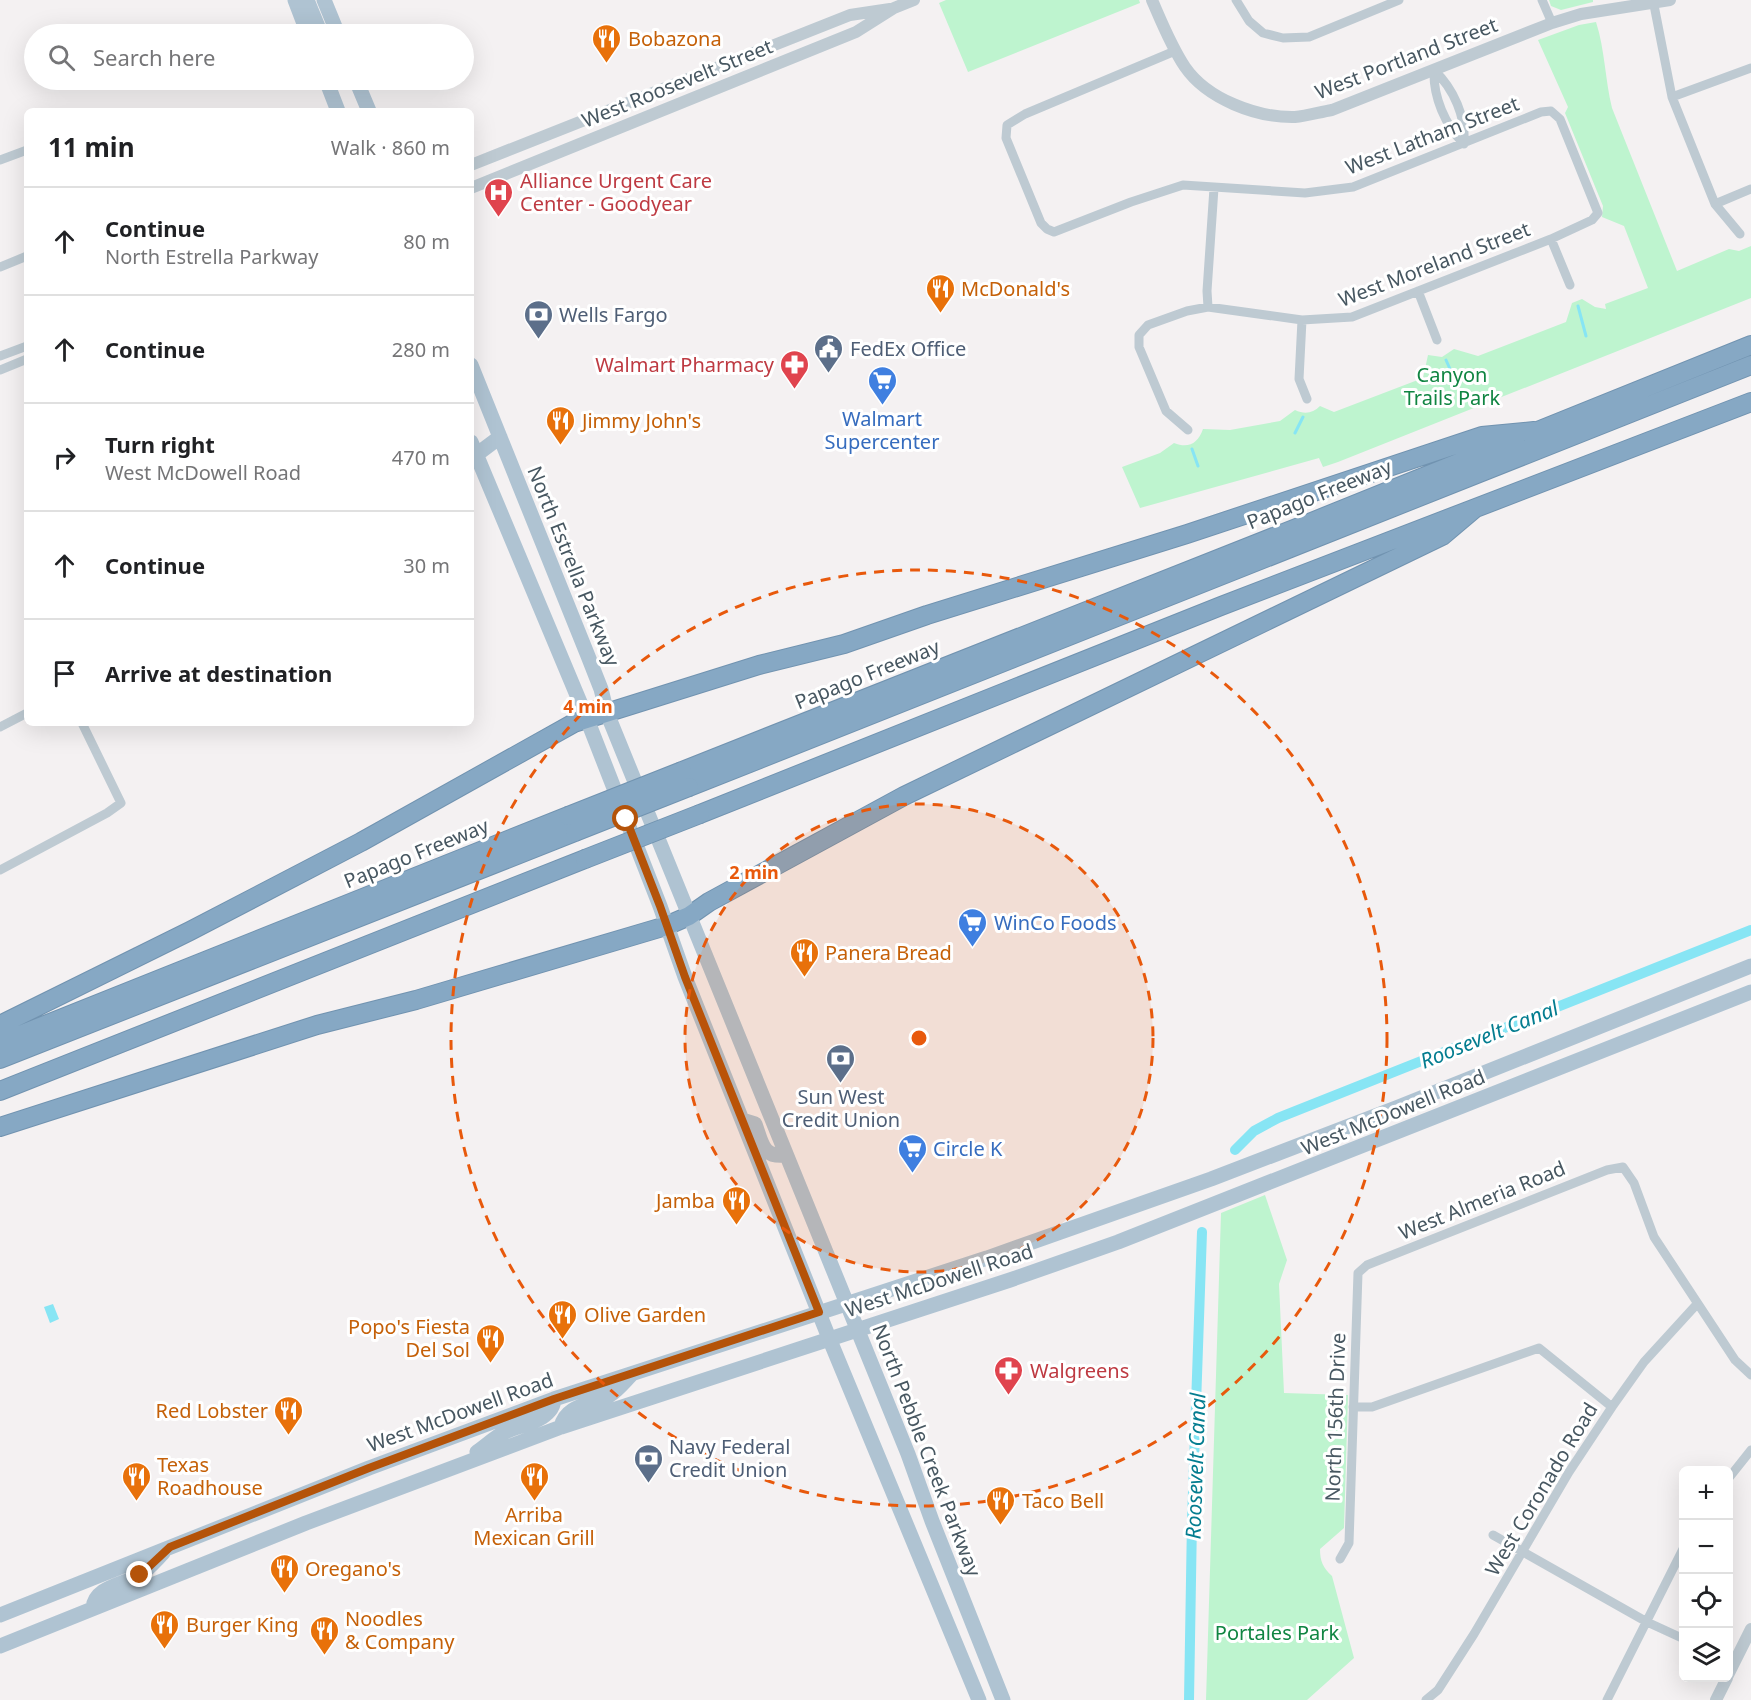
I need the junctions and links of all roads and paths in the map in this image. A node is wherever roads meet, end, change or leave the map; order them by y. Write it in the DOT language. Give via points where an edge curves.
graph roads {
  1 [pos="295,0"];
  2 [pos="307,0"];
  3 [pos="324,0"];
  4 [pos="914,0"];
  5 [pos="1152,0"];
  6 [pos="1236,0"];
  7 [pos="1400,0"];
  8 [pos="1542,0"];
  9 [pos="1670,0"];
  10 [pos="1653,1"];
  11 [pos="894,8"];
  12 [pos="1552,23"];
  13 [pos="304,24"];
  14 [pos="317,24"];
  15 [pos="334,24"];
  16 [pos="1175,51"];
  17 [pos="1751,68"];
  18 [pos="1434,70"];
  19 [pos="330,90"];
  20 [pos="360,90"];
  21 [pos="1672,97"];
  22 [pos="337,108"];
  23 [pos="368,108"];
  24 [pos="1464,144"];
  25 [pos="24,151"];
  26 [pos="0,160"];
  27 [pos="474,164"];
  28 [pos="474,187"];
  29 [pos="1214,188"];
  30 [pos="1751,189"];
  31 [pos="1715,204"];
  32 [pos="1598,213"];
  33 [pos="1740,234"];
  34 [pos="1551,239"];
  35 [pos="24,257"];
  36 [pos="0,267"];
  37 [pos="1570,285"];
  38 [pos="1418,291"];
  39 [pos="1208,307"];
  40 [pos="1302,320"];
  41 [pos="1437,340"];
  42 [pos="1751,345"];
  43 [pos="24,346"];
  44 [pos="0,356"];
  45 [pos="24,361"];
  46 [pos="1751,365"];
  47 [pos="0,370"];
  48 [pos="474,372"];
  49 [pos="1307,399"];
  50 [pos="1751,402"];
  51 [pos="1188,430"];
  52 [pos="1534,431"];
  53 [pos="500,437"];
  54 [pos="474,448"];
  55 [pos="1474,509"];
  56 [pos="608,713"];
  57 [pos="24,715"];
  58 [pos="586,719"];
  59 [pos="83,726"];
  60 [pos="0,727"];
  61 [pos="686,779"];
  62 [pos="572,824"];
  63 [pos="0,870"];
  64 [pos="689,916"];
  65 [pos="666,926"];
  66 [pos="1751,966"];
  67 [pos="1751,992"];
  68 [pos="0,1025"];
  69 [pos="0,1043"];
  70 [pos="0,1059"];
  71 [pos="0,1091"];
  72 [pos="1396,1108"];
  73 [pos="742,1120"];
  74 [pos="0,1126"];
  75 [pos="786,1155"];
  76 [pos="1302,1170"];
  77 [pos="1106,1216"];
  78 [pos="1118,1242"];
  79 [pos="1358,1273"];
  80 [pos="846,1303"];
  81 [pos="1696,1304"];
  82 [pos="819,1312"];
  83 [pos="857,1329"];
  84 [pos="829,1338"];
  85 [pos="636,1371"];
  86 [pos="1751,1375"];
  87 [pos="554,1399"];
  88 [pos="1353,1407"];
  89 [pos="1612,1407"];
  90 [pos="561,1427"];
  91 [pos="1751,1450"];
  92 [pos="465,1461"];
  93 [pos="1733,1473"];
  94 [pos="1493,1535"];
  95 [pos="170,1547"];
  96 [pos="1522,1552"];
  97 [pos="1679,1555"];
  98 [pos="1340,1559"];
  99 [pos="93,1608"];
  100 [pos="0,1615"];
  101 [pos="1647,1622"];
  102 [pos="1751,1629"];
  103 [pos="1679,1637"];
  104 [pos="0,1646"];
  105 [pos="1733,1658"];
  106 [pos="1725,1682"];
  107 [pos="979,1700"];
  108 [pos="1003,1700"];
  109 [pos="1426,1700"];
  110 [pos="1607,1700"];
  111 [pos="1716,1700"];
  1 -- 13 [label="main road"];
  2 -- 14 [label="main road"];
  3 -- 15 [label="main road"];
  4 -- 11 [label="street, West Roosevelt Street"];
  5 -- 16 [label="street, West Portland Street"];
  6 -- 7 [label="street" via="1249,21 1263,33 1283,39 1309,37"];
  8 -- 12 [label="street"];
  9 -- 10 [label="street, West Portland Street"];
  10 -- 12 [label="street, West Portland Street"];
  10 -- 21 [label="street"];
  11 -- 27 [label="street, West Roosevelt Street" via="850,15"];
  11 -- 28 [label="street, West Roosevelt Street" via="856,32"];
  12 -- 18 [label="street, West Portland Street"];
  16 -- 18 [label="street, West Portland Street" via="1195,78 1214,93 1235,105 1272,116 1297,117 1332,110"];
  16 -- 29 [label="street, West Latham Street" via="1025,114 1007,124 1006,138 1041,223 1054,232 1183,184"];
  17 -- 21 [label="street"];
  18 -- 24 [label="street" via="1433,88 1452,131"];
  18 -- 24 [label="street" via="1447,82 1461,116"];
  19 -- 22 [label="main road"];
  20 -- 23 [label="main road"];
  21 -- 31 [label="street"];
  24 -- 29 [label="street, West Latham Street" via="1333,191 1305,194"];
  24 -- 32 [label="street, West Latham Street" via="1551,111 1560,119"];
  25 -- 26 [label="street"];
  29 -- 39 [label="street"];
  30 -- 31 [label="street"];
  31 -- 33 [label="street"];
  32 -- 34 [label="street, West Moreland Street" via="1592,220"];
  34 -- 37 [label="street"];
  34 -- 38 [label="street, West Moreland Street"];
  35 -- 36 [label="street"];
  38 -- 40 [label="street, West Moreland Street" via="1352,317"];
  38 -- 41 [label="street"];
  39 -- 40 [label="street, West Moreland Street"];
  39 -- 51 [label="street, West Moreland Street" via="1148,325 1140,335 1139,347 1166,411"];
  40 -- 49 [label="street" via="1299,379"];
  42 -- 52 [label="highway, Papago Freeway"];
  43 -- 44 [label="street"];
  45 -- 47 [label="street"];
  46 -- 61 [label="highway"];
  48 -- 53 [label="main road, North Estrella Parkway"];
  50 -- 55 [label="highway"];
  52 -- 56 [label="highway" via="1482,436 844,644 759,665"];
  52 -- 61 [label="highway, Papago Freeway"];
  53 -- 54 [label="main road"];
  53 -- 56 [label="main road, North Estrella Parkway"];
  54 -- 58 [label="main road"];
  55 -- 64 [label="highway" via="1442,536 904,796"];
  55 -- 71 [label="highway, bridge" via="1210,610"];
  56 -- 58 [label="highway"];
  56 -- 64 [label="main road, North Estrella Parkway"];
  57 -- 60 [label="street"];
  58 -- 65 [label="main road"];
  58 -- 68 [label="highway" via="300,874"];
  59 -- 63 [label="street" via="121,802"];
  61 -- 62 [label="highway, Papago Freeway, bridge"];
  62 -- 69 [label="highway, Papago Freeway"];
  62 -- 70 [label="highway"];
  64 -- 65 [label="highway"];
  64 -- 75 [label="main road, North Pebble Creek Parkway"];
  65 -- 73 [label="main road"];
  65 -- 74 [label="highway" via="317,1025"];
  66 -- 72 [label="main road, West McDowell Road"];
  67 -- 76 [label="main road, West McDowell Road"];
  72 -- 76 [label="main road" via="1387,1126 1313,1155"];
  72 -- 77 [label="main road, West McDowell Road"];
  73 -- 75 [label="main road" via="755,1124 769,1154"];
  73 -- 82 [label="main road"];
  75 -- 80 [label="main road, North Pebble Creek Parkway"];
  76 -- 78 [label="main road, West McDowell Road"];
  77 -- 78 [label="main road"];
  77 -- 80 [label="main road, West McDowell Road"];
  78 -- 83 [label="main road, West McDowell Road"];
  79 -- 81 [label="street, West Almeria Road" via="1367,1265 1623,1167 1634,1183 1654,1237"];
  79 -- 88 [label="street, North 156th Drive"];
  80 -- 82 [label="main road, West McDowell Road"];
  80 -- 83 [label="main road, North Pebble Creek Parkway"];
  81 -- 86 [label="street"];
  81 -- 89 [label="street, West Coronado Road" via="1644,1362"];
  82 -- 84 [label="main road"];
  82 -- 85 [label="main road, West McDowell Road"];
  83 -- 84 [label="main road, West McDowell Road"];
  83 -- 108 [label="main road, North Pebble Creek Parkway"];
  84 -- 90 [label="main road, West McDowell Road"];
  84 -- 107 [label="main road"];
  85 -- 87 [label="main road, West McDowell Road"];
  85 -- 90 [label="main road" via="611,1394 570,1411"];
  87 -- 92 [label="main road" via="554,1405 544,1416 503,1432"];
  87 -- 95 [label="main road, West McDowell Road"];
  88 -- 89 [label="street" via="1372,1407 1539,1348"];
  88 -- 98 [label="street, North 156th Drive" via="1350,1543"];
  89 -- 96 [label="street, West Coronado Road"];
  90 -- 92 [label="main road, West McDowell Road"];
  91 -- 93 [label="street"];
  92 -- 99 [label="main road, West McDowell Road"];
  94 -- 96 [label="street"];
  95 -- 99 [label="main road" via="140,1575 99,1593"];
  95 -- 100 [label="main road, West McDowell Road"];
  96 -- 101 [label="street"];
  96 -- 109 [label="street, West Coronado Road" via="1438,1690"];
  97 -- 101 [label="street"];
  99 -- 104 [label="main road, West McDowell Road"];
  101 -- 103 [label="street"];
  101 -- 110 [label="street"];
  102 -- 105 [label="street"];
  106 -- 111 [label="street"];
}
